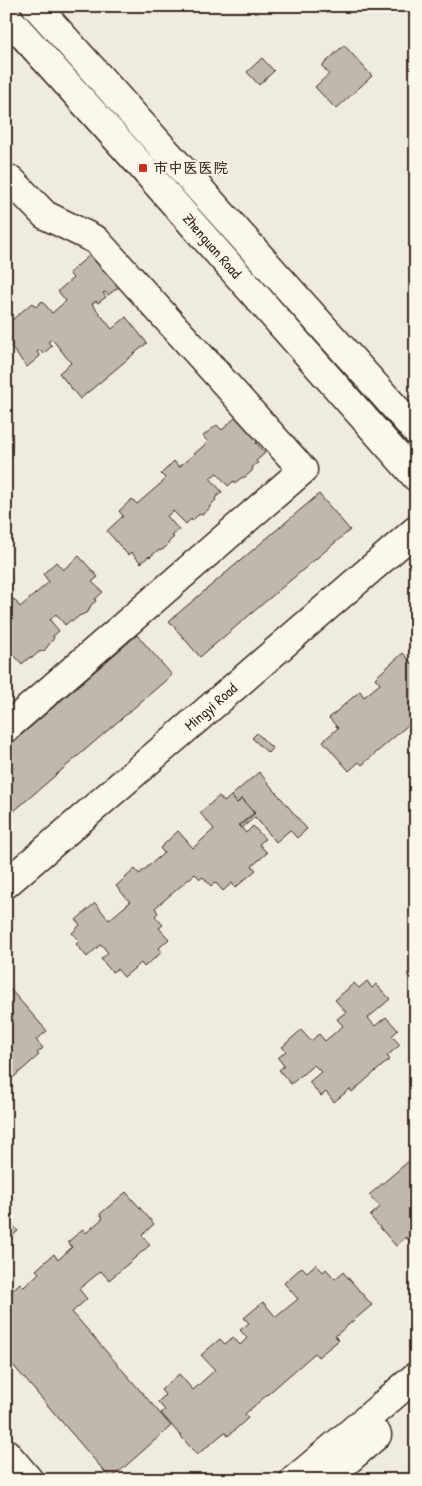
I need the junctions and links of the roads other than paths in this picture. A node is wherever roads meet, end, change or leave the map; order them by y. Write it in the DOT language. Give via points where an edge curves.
graph roads {
  1 [pos="36,6"];
  2 [pos="6,16"];
  3 [pos="10,180"];
  4 [pos="416,431"];
  5 [pos="416,478"];
  6 [pos="416,530"];
  7 [pos="6,728"];
  8 [pos="6,884"];
  9 [pos="416,1376"];
  10 [pos="416,1401"];
  11 [pos="6,1453"];
  12 [pos="29,1480"];
  13 [pos="294,1480"];
  14 [pos="325,1480"];
  1 -- 4 [label="main road, Zhenguan Road"];
  2 -- 5 [label="main road, Zhenguan Road"];
  3 -- 7 [label="main road" via="45,215 96,240 303,470"];
  6 -- 8 [label="main road, Mingyi Road"];
  9 -- 13 [label="main road"];
  10 -- 14 [label="main road"];
  11 -- 12 [label="main road"];
}
